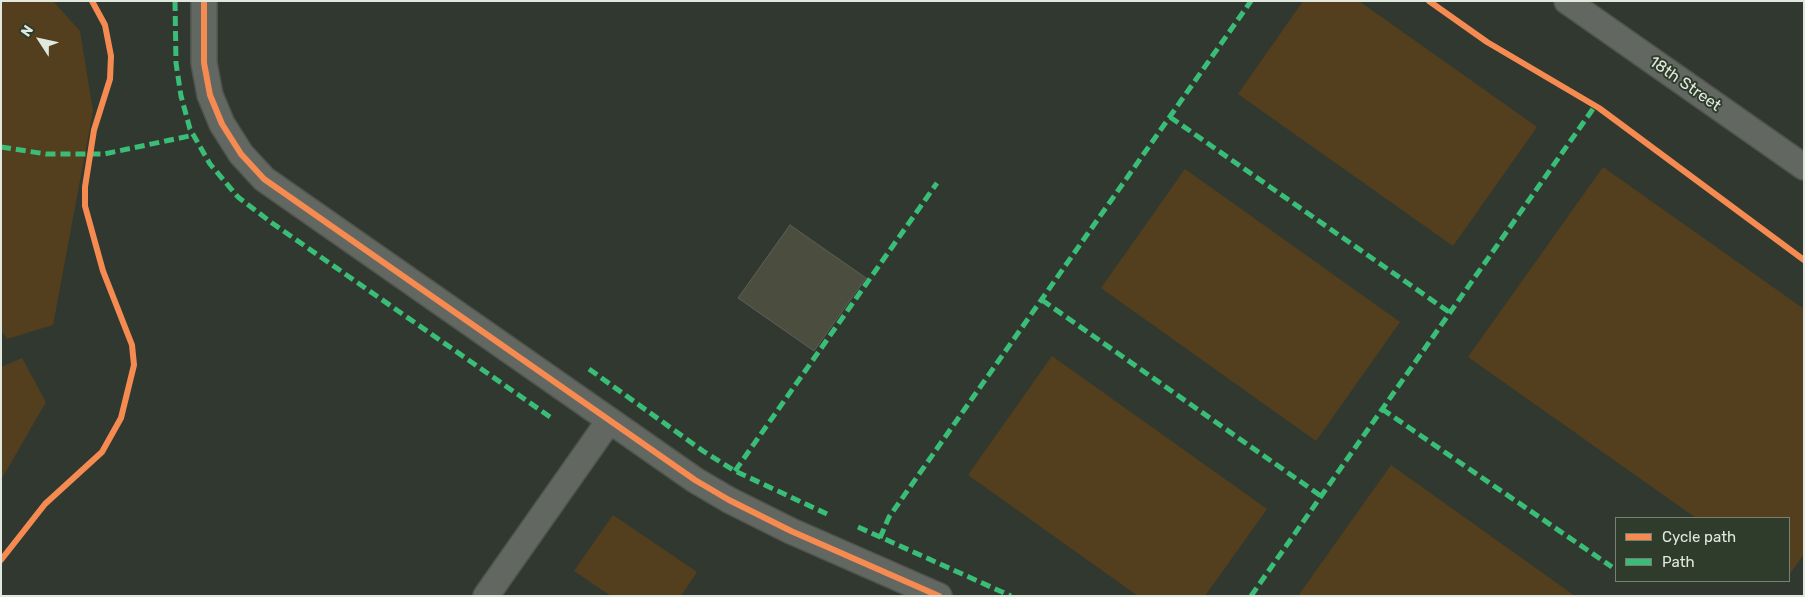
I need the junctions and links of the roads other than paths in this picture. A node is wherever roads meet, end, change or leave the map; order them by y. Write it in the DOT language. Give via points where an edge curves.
graph roads {
  1 [pos="204,1"];
  2 [pos="1567,1"];
  3 [pos="1804,167"];
  4 [pos="609,421"];
  5 [pos="486,596"];
  6 [pos="939,596"];
  1 -- 4 [label="street" via="204,63 210,95 222,124 241,154 264,179"];
  2 -- 3 [label="street, 18th Street"];
  4 -- 5 [label="street"];
  4 -- 6 [label="street" via="729,500"];
}
